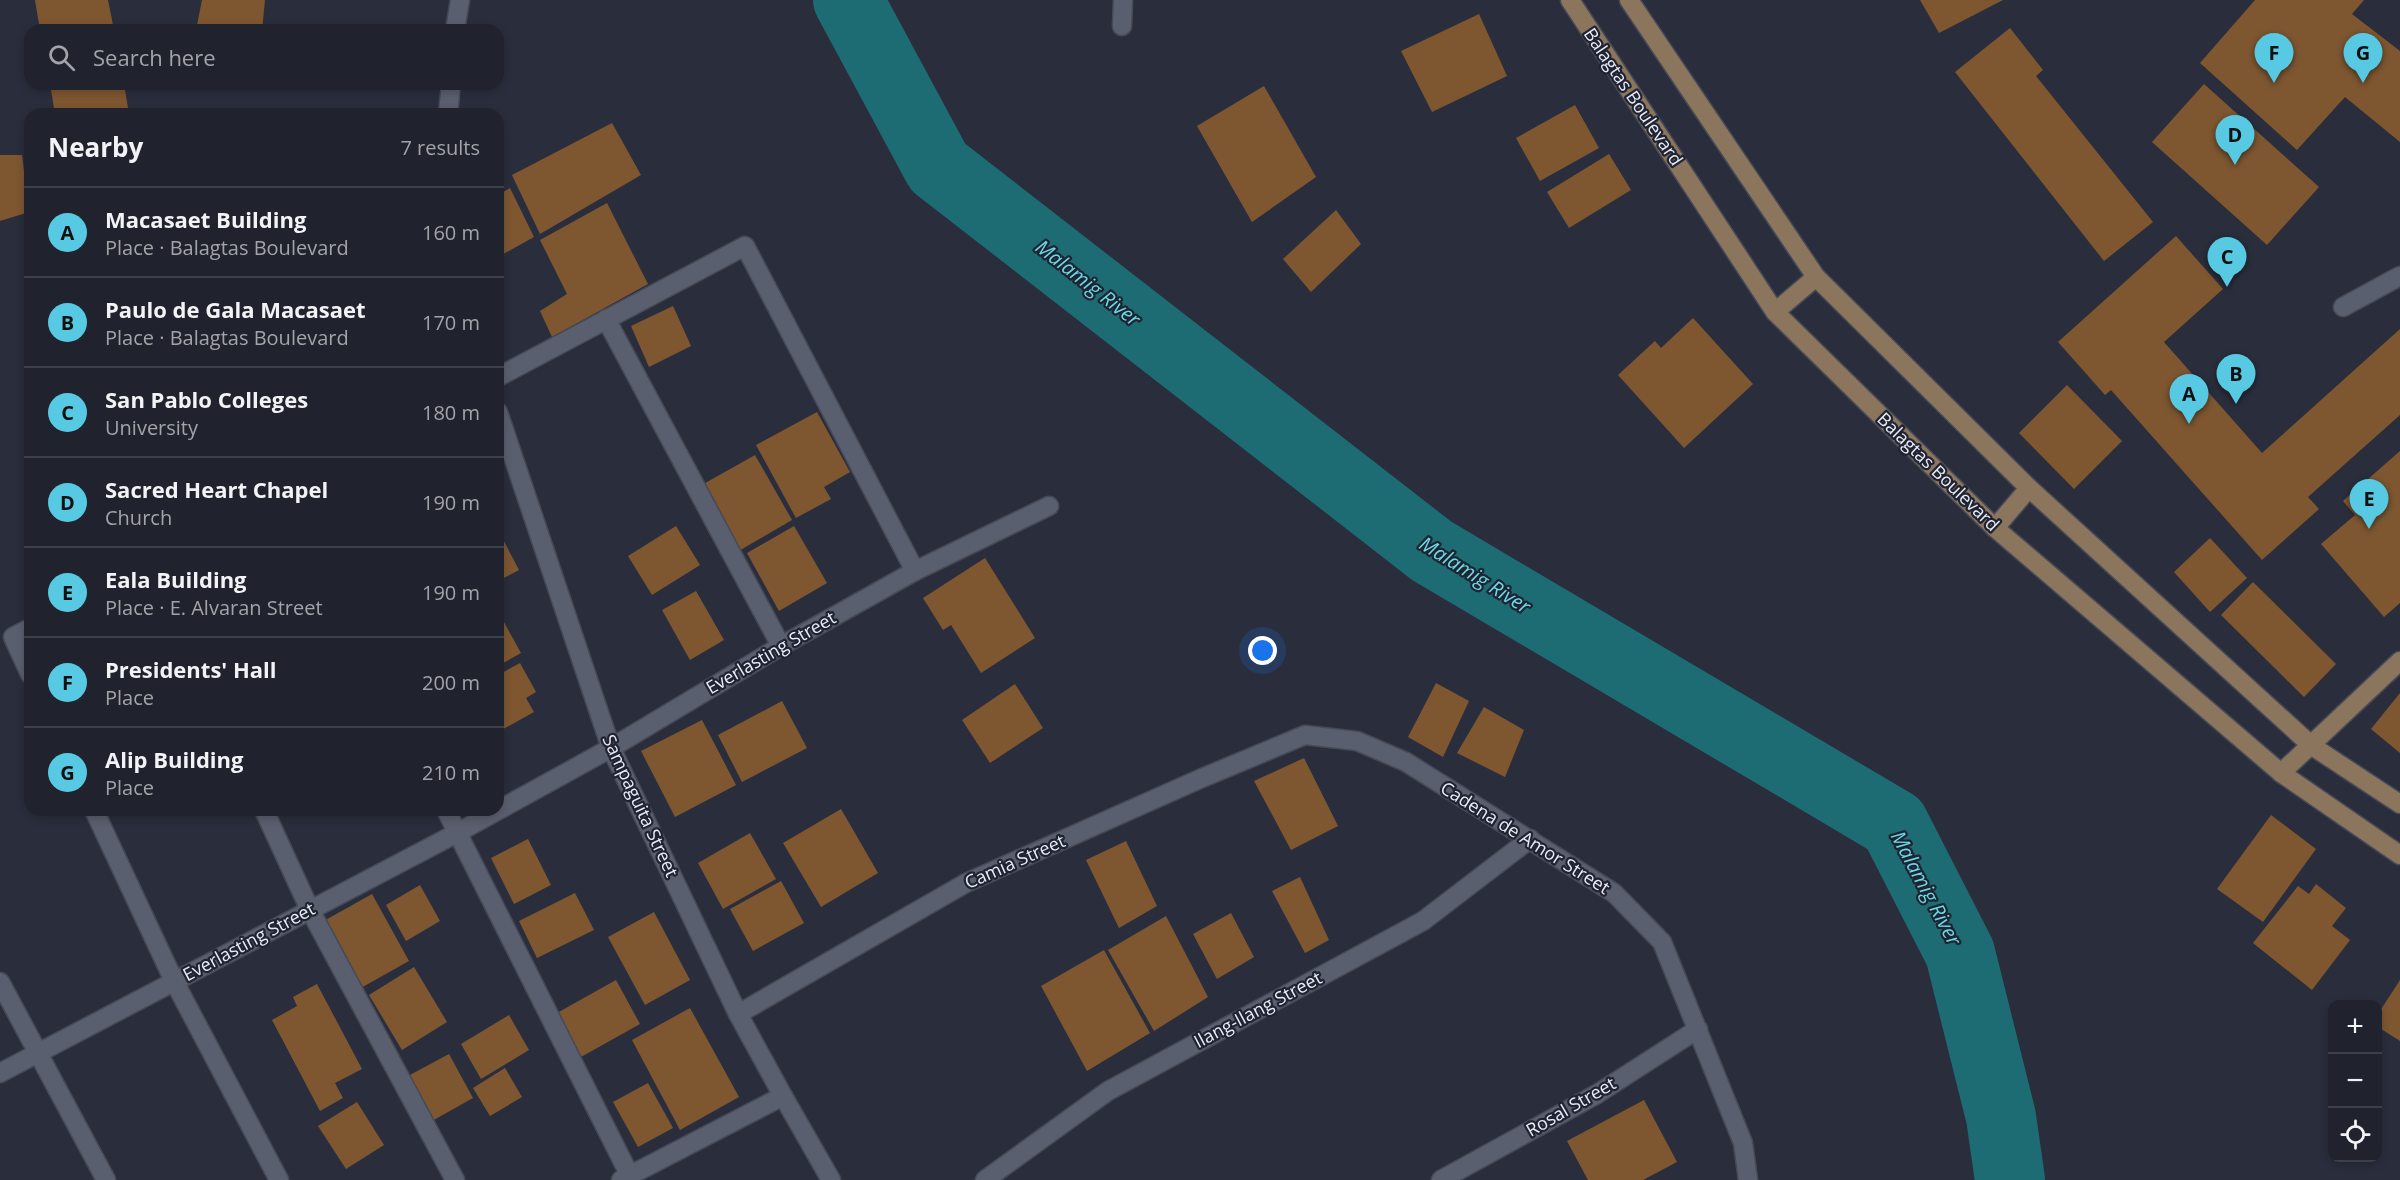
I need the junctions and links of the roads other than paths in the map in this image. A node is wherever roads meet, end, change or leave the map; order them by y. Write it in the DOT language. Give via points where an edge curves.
graph roads {
  1 [pos="460,0"];
  2 [pos="1123,0"];
  3 [pos="1629,0"];
  4 [pos="1577,3"];
  5 [pos="456,24"];
  6 [pos="1122,26"];
  7 [pos="450,90"];
  8 [pos="449,108"];
  9 [pos="2400,276"];
  10 [pos="1816,277"];
  11 [pos="2343,307"];
  12 [pos="1775,312"];
  13 [pos="606,319"];
  14 [pos="504,374"];
  15 [pos="504,430"];
  16 [pos="2029,489"];
  17 [pos="1049,506"];
  18 [pos="1995,528"];
  19 [pos="915,571"];
  20 [pos="24,631"];
  21 [pos="781,646"];
  22 [pos="24,661"];
  23 [pos="2400,661"];
  24 [pos="1305,735"];
  25 [pos="2312,746"];
  26 [pos="611,748"];
  27 [pos="2281,773"];
  28 [pos="2400,804"];
  29 [pos="504,806"];
  30 [pos="97,816"];
  31 [pos="267,816"];
  32 [pos="449,816"];
  33 [pos="486,816"];
  34 [pos="457,832"];
  35 [pos="1530,839"];
  36 [pos="2400,855"];
  37 [pos="310,910"];
  38 [pos="174,981"];
  39 [pos="0,982"];
  40 [pos="738,1014"];
  41 [pos="1698,1029"];
  42 [pos="38,1053"];
  43 [pos="0,1073"];
  44 [pos="783,1096"];
  45 [pos="625,1178"];
  46 [pos="106,1180"];
  47 [pos="279,1180"];
  48 [pos="455,1180"];
  49 [pos="831,1180"];
  50 [pos="985,1180"];
  51 [pos="1442,1180"];
  52 [pos="1748,1180"];
  1 -- 5 [label="street"];
  2 -- 6 [label="street"];
  3 -- 10 [label="main road"];
  4 -- 12 [label="main road, Balagtas Boulevard"];
  7 -- 8 [label="street"];
  9 -- 11 [label="street"];
  10 -- 12 [label="main road"];
  10 -- 16 [label="main road"];
  12 -- 18 [label="main road, Balagtas Boulevard"];
  13 -- 14 [label="street"];
  13 -- 19 [label="street" via="744,246"];
  13 -- 21 [label="street"];
  15 -- 26 [label="street, Sampaguita Street"];
  16 -- 18 [label="main road"];
  16 -- 25 [label="main road"];
  17 -- 19 [label="street, Everlasting Street"];
  18 -- 27 [label="main road, Balagtas Boulevard"];
  19 -- 21 [label="street, Everlasting Street"];
  20 -- 22 [label="street" via="13,637"];
  21 -- 26 [label="street, Everlasting Street"];
  23 -- 25 [label="main road"];
  24 -- 35 [label="street, Cadena de Amor Street" via="1357,741 1406,762"];
  24 -- 40 [label="street, Camia Street" via="966,883"];
  25 -- 27 [label="main road"];
  25 -- 28 [label="main road"];
  26 -- 29 [label="street, Everlasting Street"];
  26 -- 40 [label="street, Sampaguita Street"];
  27 -- 36 [label="main road, Balagtas Boulevard"];
  30 -- 38 [label="street"];
  31 -- 37 [label="street"];
  32 -- 34 [label="street"];
  33 -- 34 [label="street, Everlasting Street"];
  34 -- 37 [label="street, Everlasting Street"];
  34 -- 45 [label="street"];
  35 -- 41 [label="street, Cadena de Amor Street" via="1614,893 1662,942"];
  35 -- 50 [label="street, Ilang-Ilang Street" via="1423,921 1108,1091"];
  37 -- 38 [label="street, Everlasting Street"];
  37 -- 48 [label="street"];
  38 -- 42 [label="street, Everlasting Street"];
  38 -- 47 [label="street"];
  39 -- 42 [label="street"];
  40 -- 44 [label="street, Sampaguita Street"];
  41 -- 51 [label="street, Rosal Street" via="1597,1094"];
  41 -- 52 [label="street, Cadena de Amor Street" via="1743,1143"];
  42 -- 43 [label="street, Everlasting Street"];
  42 -- 46 [label="street"];
  44 -- 45 [label="street"];
  44 -- 49 [label="street, Sampaguita Street"];
}
